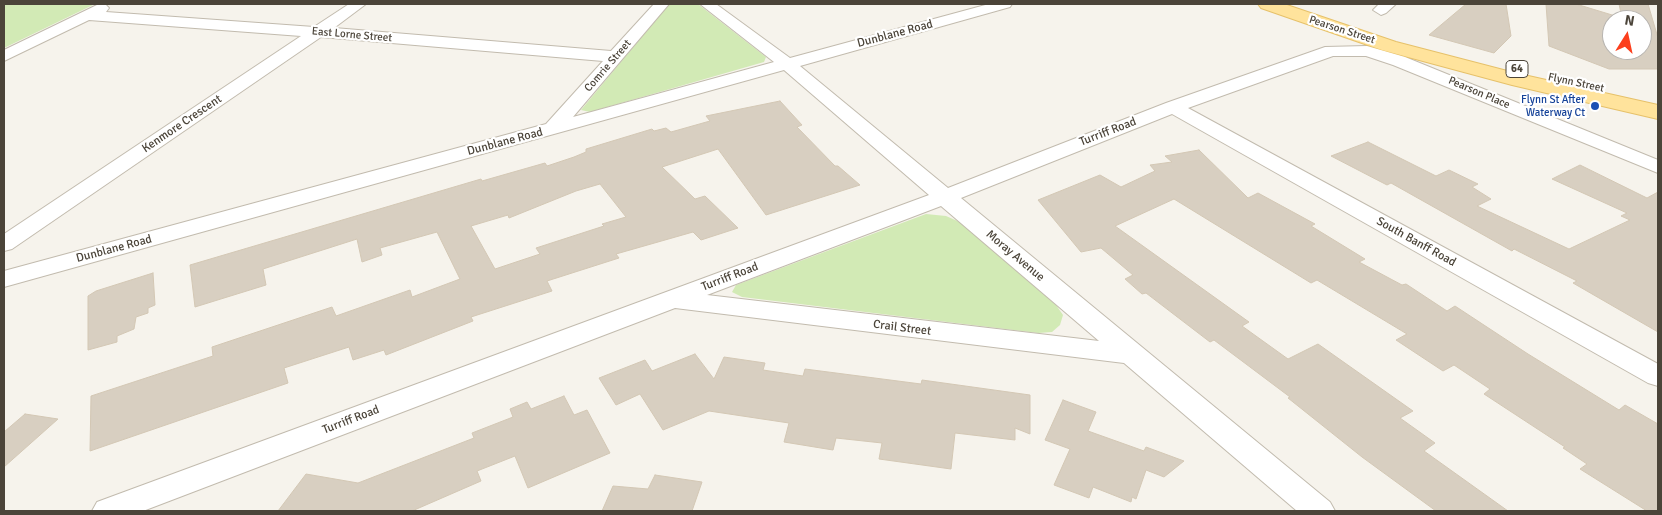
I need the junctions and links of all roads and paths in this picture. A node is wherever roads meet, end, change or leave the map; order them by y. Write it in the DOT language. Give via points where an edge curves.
graph roads {
  1 [pos="110,4"];
  2 [pos="359,4"];
  3 [pos="662,4"];
  4 [pos="707,4"];
  5 [pos="1267,4"];
  6 [pos="1296,4"];
  7 [pos="996,5"];
  8 [pos="87,15"];
  9 [pos="318,32"];
  10 [pos="1384,38"];
  11 [pos="1353,50"];
  12 [pos="4,56"];
  13 [pos="616,57"];
  14 [pos="786,64"];
  15 [pos="1658,100"];
  16 [pos="1173,107"];
  17 [pos="1658,112"];
  18 [pos="553,128"];
  19 [pos="1658,167"];
  20 [pos="944,197"];
  21 [pos="4,244"];
  22 [pos="4,279"];
  23 [pos="672,299"];
  24 [pos="1131,354"];
  25 [pos="1658,376"];
  26 [pos="108,511"];
  27 [pos="1319,511"];
  1 -- 8 [label="street"];
  2 -- 9 [label="street, Kenmore Crescent"];
  3 -- 13 [label="street, Comrie Street"];
  4 -- 14 [label="street, Moray Avenue"];
  5 -- 10 [label="main road, Pearson Street / 64"];
  6 -- 10 [label="main road, Pearson Street / 64"];
  7 -- 14 [label="street, Dunblane Road"];
  8 -- 9 [label="street, East Lorne Street"];
  8 -- 12 [label="street"];
  9 -- 13 [label="street, East Lorne Street"];
  9 -- 21 [label="street, Kenmore Crescent"];
  10 -- 15 [label="main road, Flynn Street / 64"];
  10 -- 17 [label="main road, Flynn Street / 64" via="1512,79"];
  11 -- 16 [label="street, Turriff Road" via="1331,51"];
  11 -- 19 [label="street, Pearson Place" via="1418,68"];
  13 -- 18 [label="street, Comrie Street"];
  14 -- 18 [label="street, Dunblane Road"];
  14 -- 20 [label="street, Moray Avenue"];
  16 -- 20 [label="street, Turriff Road"];
  16 -- 25 [label="street, South Banff Road"];
  18 -- 22 [label="street, Dunblane Road"];
  20 -- 23 [label="street, Turriff Road"];
  20 -- 24 [label="street, Moray Avenue"];
  23 -- 24 [label="street, Crail Street"];
  23 -- 26 [label="street, Turriff Road"];
  24 -- 27 [label="street, Moray Avenue"];
}
